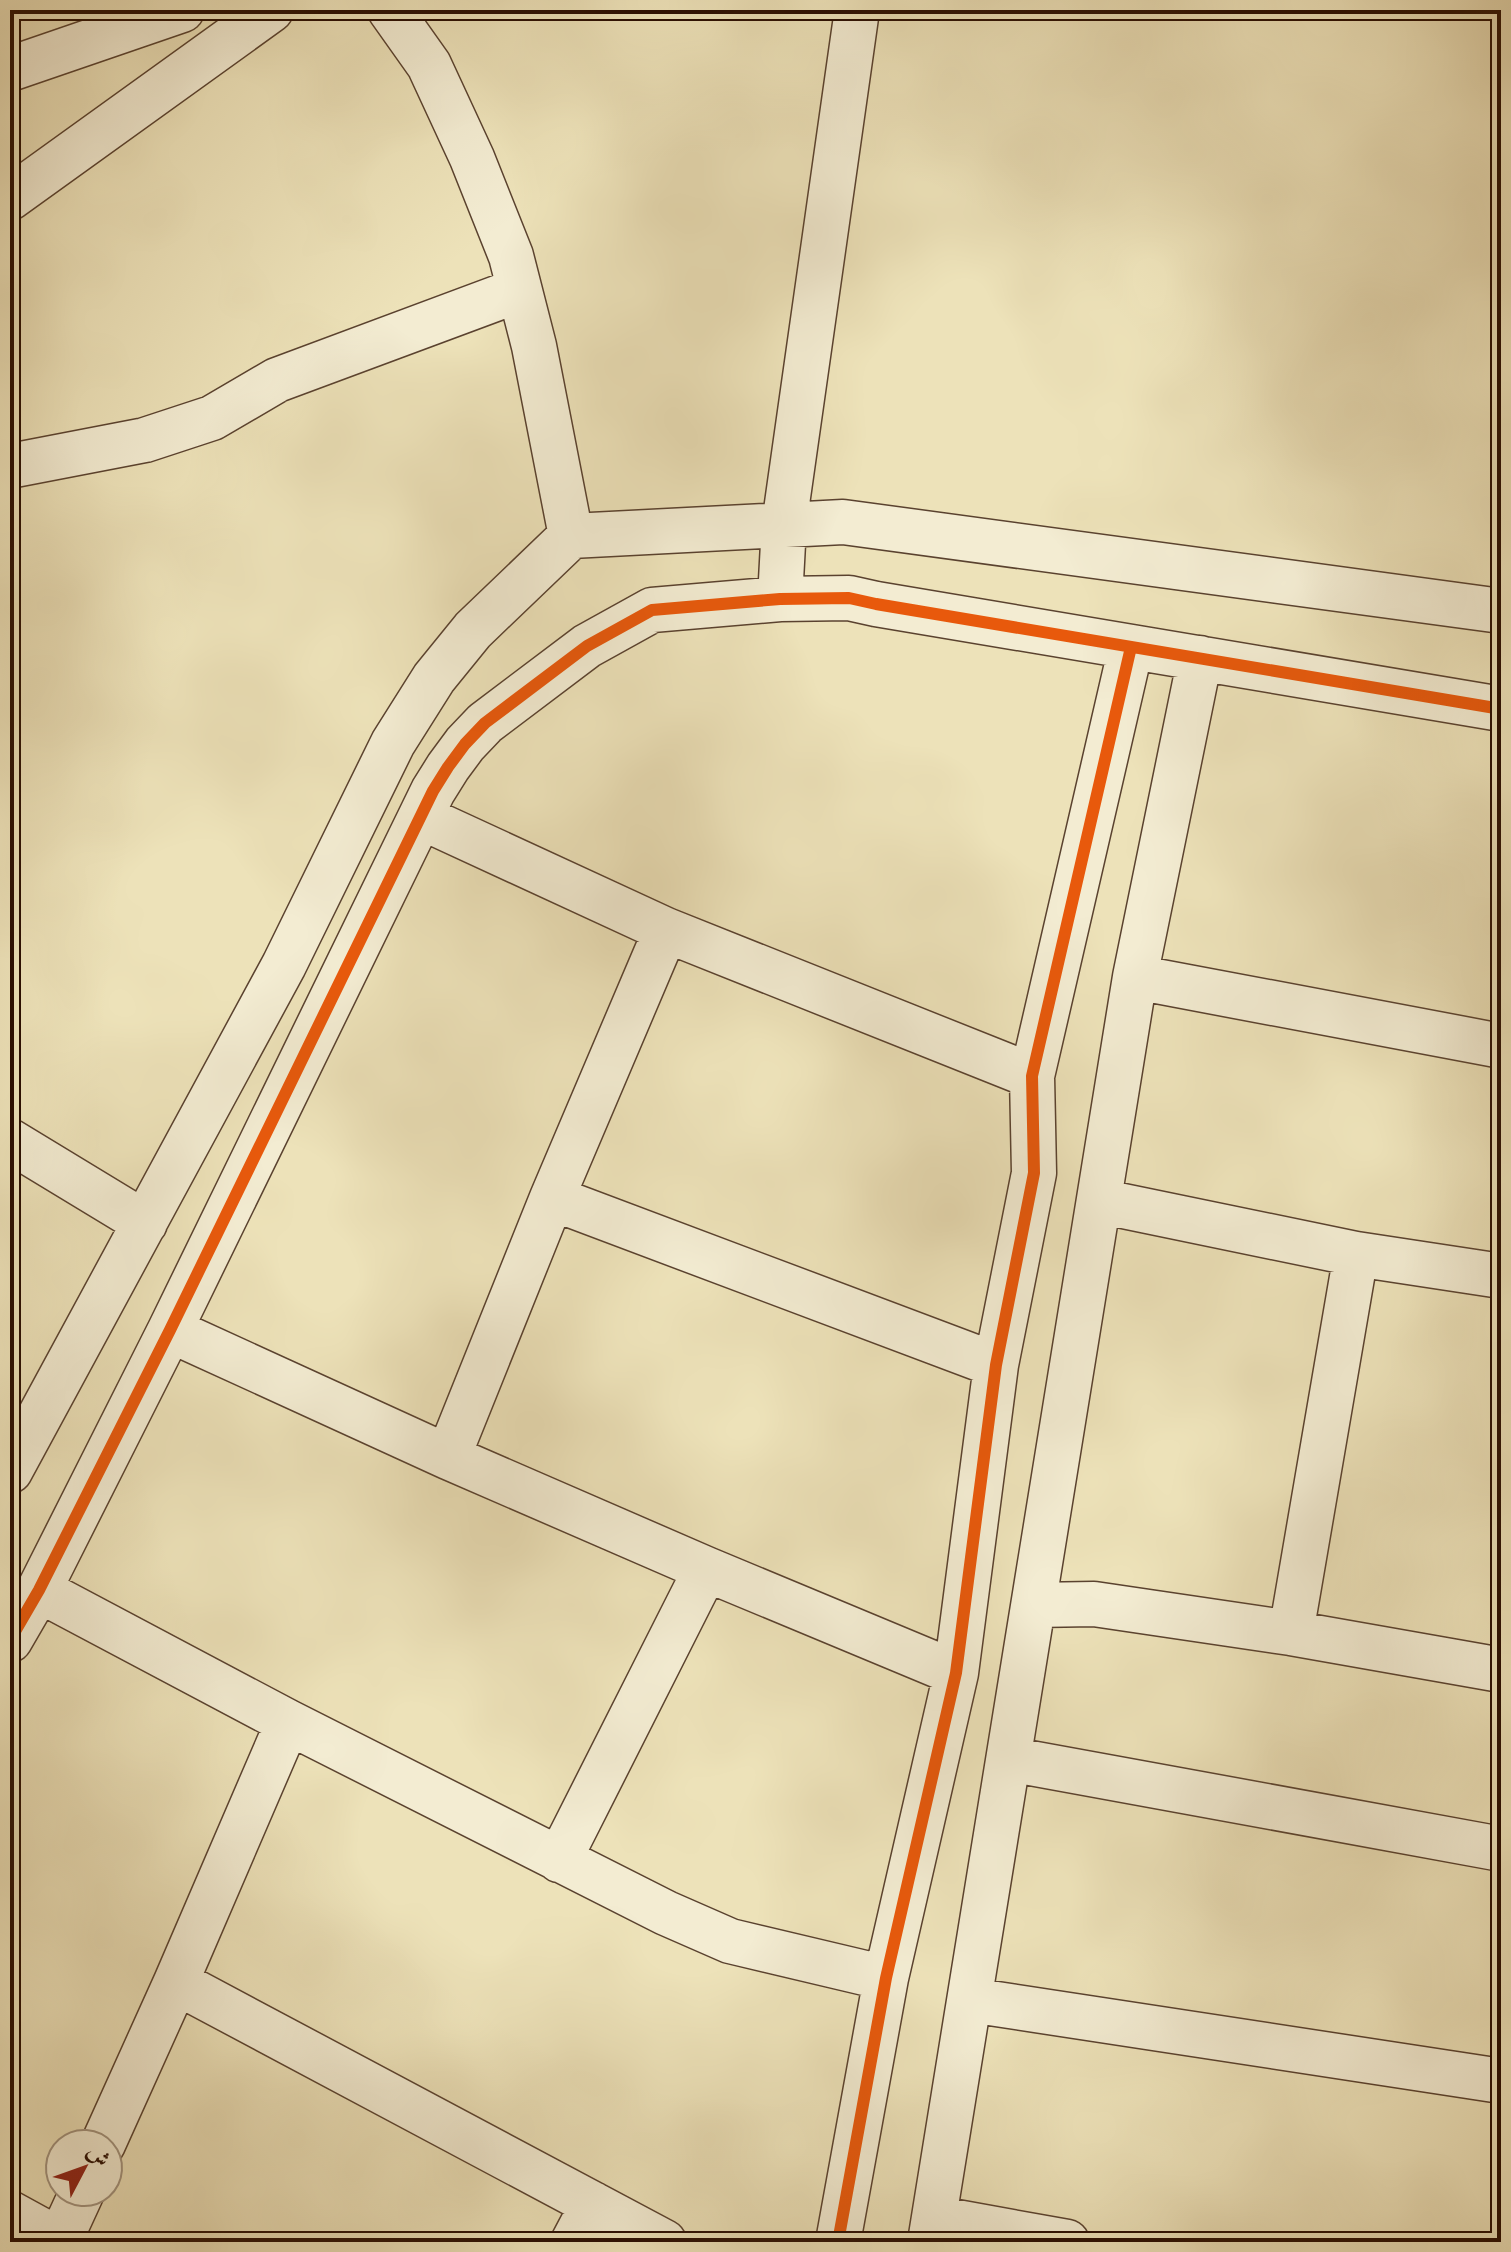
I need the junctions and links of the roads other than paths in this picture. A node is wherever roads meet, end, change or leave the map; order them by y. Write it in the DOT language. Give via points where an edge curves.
graph roads {
  1 [pos="182,10"];
  2 [pos="271,10"];
  3 [pos="390,10"];
  4 [pos="857,10"];
  5 [pos="10,69"];
  6 [pos="10,198"];
  7 [pos="519,290"];
  8 [pos="10,466"];
  9 [pos="784,525"];
  10 [pos="571,536"];
  11 [pos="780,599"];
  12 [pos="1501,611"];
  13 [pos="1131,647"];
  14 [pos="1200,658"];
  15 [pos="1501,709"];
  16 [pos="421,817"];
  17 [pos="666,930"];
  18 [pos="1135,977"];
  19 [pos="1501,1046"];
  20 [pos="1032,1076"];
  21 [pos="10,1141"];
  22 [pos="552,1198"];
  23 [pos="1099,1201"];
  24 [pos="145,1223"];
  25 [pos="1356,1254"];
  26 [pos="1501,1276"];
  27 [pos="170,1330"];
  28 [pos="996,1365"];
  29 [pos="448,1457"];
  30 [pos="10,1471"];
  31 [pos="706,1569"];
  32 [pos="39,1590"];
  33 [pos="1034,1605"];
  34 [pos="1291,1633"];
  35 [pos="10,1640"];
  36 [pos="1501,1670"];
  37 [pos="956,1673"];
  38 [pos="288,1722"];
  39 [pos="1009,1759"];
  40 [pos="1501,1849"];
  41 [pos="559,1860"];
  42 [pos="886,1978"];
  43 [pos="176,1982"];
  44 [pos="970,2000"];
  45 [pos="1501,2081"];
  46 [pos="110,2128"];
  47 [pos="593,2204"];
  48 [pos="75,2208"];
  49 [pos="10,2213"];
  50 [pos="932,2230"];
  51 [pos="61,2241"];
  52 [pos="573,2242"];
  53 [pos="664,2242"];
  54 [pos="838,2242"];
  55 [pos="1067,2242"];
  1 -- 5 [label="street"];
  2 -- 6 [label="street"];
  3 -- 7 [label="street" via="429,65 472,158"];
  4 -- 9 [label="street"];
  7 -- 8 [label="street" via="277,380 212,418 145,440"];
  7 -- 10 [label="street"];
  9 -- 10 [label="street"];
  9 -- 11 [label="street"];
  9 -- 12 [label="street" via="843,522"];
  10 -- 24 [label="street" via="473,630 434,678 393,743 284,965"];
  11 -- 13 [label="street" via="849,598"];
  11 -- 16 [label="street" via="652,610 587,646 485,723 448,767"];
  13 -- 14 [label="street"];
  13 -- 20 [label="street"];
  14 -- 15 [label="street"];
  14 -- 18 [label="street"];
  16 -- 17 [label="street"];
  16 -- 27 [label="street"];
  17 -- 20 [label="street"];
  17 -- 22 [label="street"];
  18 -- 19 [label="street"];
  18 -- 23 [label="street"];
  20 -- 28 [label="street" via="1034,1173"];
  21 -- 24 [label="street"];
  22 -- 28 [label="street"];
  22 -- 29 [label="street"];
  23 -- 25 [label="street"];
  23 -- 33 [label="street"];
  24 -- 30 [label="street"];
  25 -- 26 [label="street"];
  25 -- 34 [label="street"];
  27 -- 29 [label="street"];
  27 -- 32 [label="street"];
  28 -- 37 [label="street"];
  29 -- 31 [label="street"];
  31 -- 37 [label="street"];
  31 -- 41 [label="street"];
  32 -- 35 [label="street"];
  32 -- 38 [label="street"];
  33 -- 34 [label="street" via="1094,1604"];
  33 -- 39 [label="street"];
  34 -- 36 [label="street"];
  37 -- 42 [label="street"];
  38 -- 41 [label="street"];
  38 -- 43 [label="street"];
  39 -- 40 [label="street"];
  39 -- 44 [label="street"];
  41 -- 42 [label="street" via="730,1941"];
  42 -- 54 [label="street"];
  43 -- 46 [label="street"];
  43 -- 47 [label="street"];
  44 -- 45 [label="street"];
  44 -- 50 [label="street"];
  47 -- 52 [label="street"];
  47 -- 53 [label="street"];
  48 -- 51 [label="street"];
  49 -- 51 [label="street"];
  50 -- 55 [label="street"];
}
